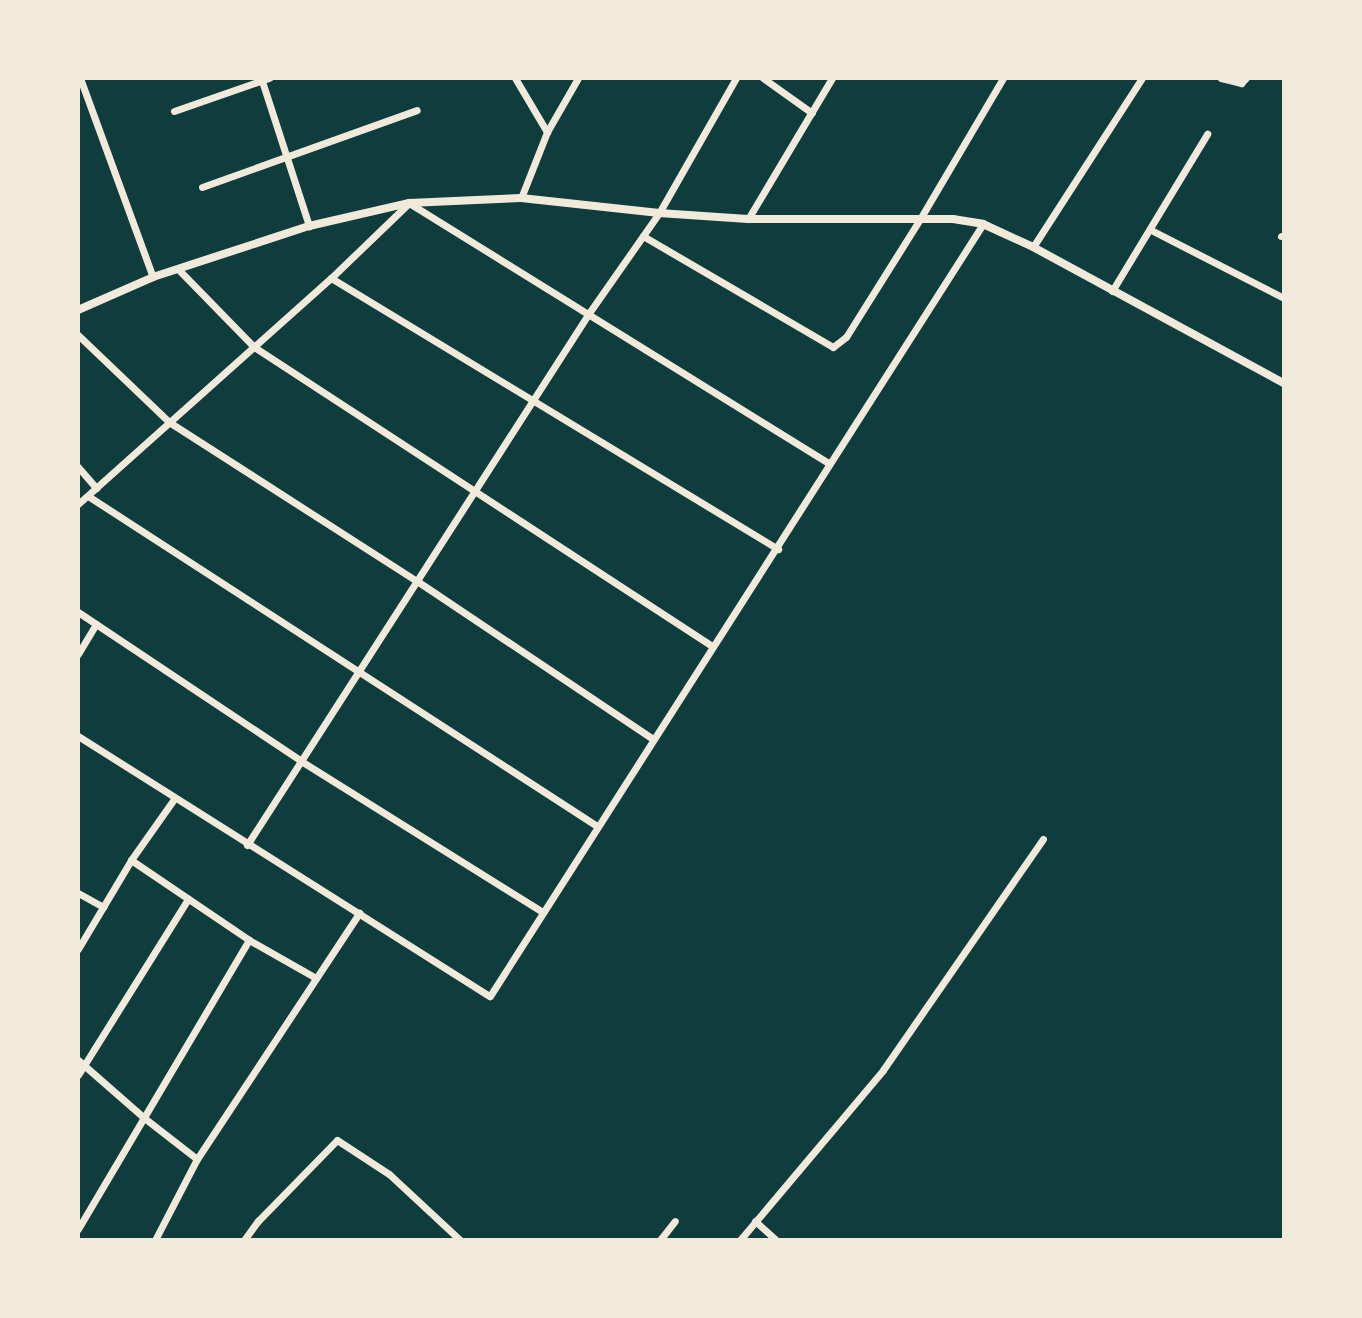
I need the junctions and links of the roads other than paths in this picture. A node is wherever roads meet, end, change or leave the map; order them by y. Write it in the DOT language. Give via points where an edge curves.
graph roads {
  1 [pos="80,78"];
  2 [pos="515,78"];
  3 [pos="578,78"];
  4 [pos="736,78"];
  5 [pos="763,78"];
  6 [pos="832,78"];
  7 [pos="1142,78"];
  8 [pos="1221,78"];
  9 [pos="1246,78"];
  10 [pos="264,79"];
  11 [pos="999,79"];
  12 [pos="417,110"];
  13 [pos="174,111"];
  14 [pos="812,113"];
  15 [pos="547,132"];
  16 [pos="1207,134"];
  17 [pos="287,156"];
  18 [pos="202,187"];
  19 [pos="521,198"];
  20 [pos="409,203"];
  21 [pos="659,213"];
  22 [pos="748,219"];
  23 [pos="920,219"];
  24 [pos="983,224"];
  25 [pos="309,226"];
  26 [pos="1151,230"];
  27 [pos="643,236"];
  28 [pos="1033,247"];
  29 [pos="178,269"];
  30 [pos="153,277"];
  31 [pos="331,278"];
  32 [pos="1112,291"];
  33 [pos="1284,298"];
  34 [pos="78,310"];
  35 [pos="589,313"];
  36 [pos="78,335"];
  37 [pos="254,347"];
  38 [pos="1284,383"];
  39 [pos="532,401"];
  40 [pos="169,422"];
  41 [pos="828,463"];
  42 [pos="78,467"];
  43 [pos="96,488"];
  44 [pos="474,492"];
  45 [pos="88,496"];
  46 [pos="78,504"];
  47 [pos="778,549"];
  48 [pos="417,581"];
  49 [pos="78,612"];
  50 [pos="96,624"];
  51 [pos="712,646"];
  52 [pos="78,654"];
  53 [pos="359,671"];
  54 [pos="78,736"];
  55 [pos="653,739"];
  56 [pos="301,761"];
  57 [pos="174,799"];
  58 [pos="597,826"];
  59 [pos="1043,839"];
  60 [pos="247,845"];
  61 [pos="131,860"];
  62 [pos="78,893"];
  63 [pos="188,899"];
  64 [pos="103,907"];
  65 [pos="543,912"];
  66 [pos="359,913"];
  67 [pos="249,940"];
  68 [pos="78,949"];
  69 [pos="316,978"];
  70 [pos="81,1062"];
  71 [pos="78,1075"];
  72 [pos="143,1117"];
  73 [pos="197,1159"];
  74 [pos="675,1221"];
  75 [pos="755,1221"];
  76 [pos="78,1229"];
  77 [pos="155,1240"];
  78 [pos="244,1240"];
  79 [pos="460,1240"];
  80 [pos="660,1240"];
  81 [pos="740,1240"];
  82 [pos="776,1240"];
  1 -- 30 [label="street"];
  2 -- 15 [label="street"];
  3 -- 15 [label="street"];
  4 -- 21 [label="street"];
  5 -- 14 [label="street"];
  6 -- 14 [label="street"];
  7 -- 28 [label="street"];
  8 -- 9 [label="street" via="1241,83"];
  10 -- 13 [label="street"];
  10 -- 17 [label="street"];
  11 -- 23 [label="street"];
  12 -- 17 [label="street"];
  14 -- 22 [label="street"];
  15 -- 19 [label="street"];
  16 -- 26 [label="street"];
  17 -- 18 [label="street"];
  17 -- 25 [label="street"];
  19 -- 20 [label="street"];
  19 -- 21 [label="street"];
  20 -- 25 [label="street"];
  20 -- 31 [label="street"];
  20 -- 35 [label="street"];
  21 -- 22 [label="street"];
  21 -- 27 [label="street"];
  22 -- 23 [label="street"];
  23 -- 24 [label="street"];
  23 -- 27 [label="street" via="846,337 833,347"];
  24 -- 28 [label="street"];
  24 -- 41 [label="street"];
  25 -- 29 [label="street"];
  26 -- 32 [label="street"];
  26 -- 33 [label="street"];
  27 -- 35 [label="street"];
  28 -- 32 [label="street"];
  29 -- 30 [label="street"];
  29 -- 37 [label="street"];
  30 -- 34 [label="street"];
  31 -- 37 [label="street"];
  31 -- 39 [label="street"];
  32 -- 38 [label="street"];
  35 -- 39 [label="street"];
  35 -- 41 [label="street"];
  36 -- 40 [label="street"];
  37 -- 40 [label="street"];
  37 -- 44 [label="street"];
  39 -- 44 [label="street"];
  39 -- 47 [label="street"];
  40 -- 43 [label="street"];
  40 -- 48 [label="street"];
  41 -- 47 [label="street"];
  42 -- 43 [label="street"];
  43 -- 45 [label="street"];
  44 -- 48 [label="street"];
  44 -- 51 [label="street"];
  45 -- 46 [label="street"];
  45 -- 53 [label="street"];
  47 -- 51 [label="street"];
  48 -- 53 [label="street"];
  48 -- 55 [label="street"];
  49 -- 50 [label="street"];
  50 -- 52 [label="street"];
  50 -- 56 [label="street"];
  51 -- 55 [label="street"];
  53 -- 56 [label="street"];
  53 -- 58 [label="street"];
  54 -- 57 [label="street"];
  55 -- 58 [label="street"];
  56 -- 60 [label="street"];
  56 -- 65 [label="street"];
  57 -- 60 [label="street"];
  57 -- 61 [label="street"];
  58 -- 65 [label="street"];
  59 -- 75 [label="street" via="883,1070"];
  60 -- 66 [label="street"];
  61 -- 63 [label="street"];
  61 -- 64 [label="street"];
  62 -- 64 [label="street"];
  63 -- 67 [label="street"];
  63 -- 70 [label="street"];
  64 -- 68 [label="street"];
  65 -- 66 [label="street" via="490,996"];
  66 -- 69 [label="street"];
  67 -- 69 [label="street"];
  67 -- 72 [label="street"];
  69 -- 73 [label="street"];
  70 -- 71 [label="street"];
  70 -- 72 [label="street"];
  72 -- 73 [label="street"];
  72 -- 76 [label="street"];
  73 -- 77 [label="street"];
  74 -- 80 [label="street"];
  75 -- 81 [label="street"];
  75 -- 82 [label="street"];
  78 -- 79 [label="street" via="337,1140 389,1174"];
}
